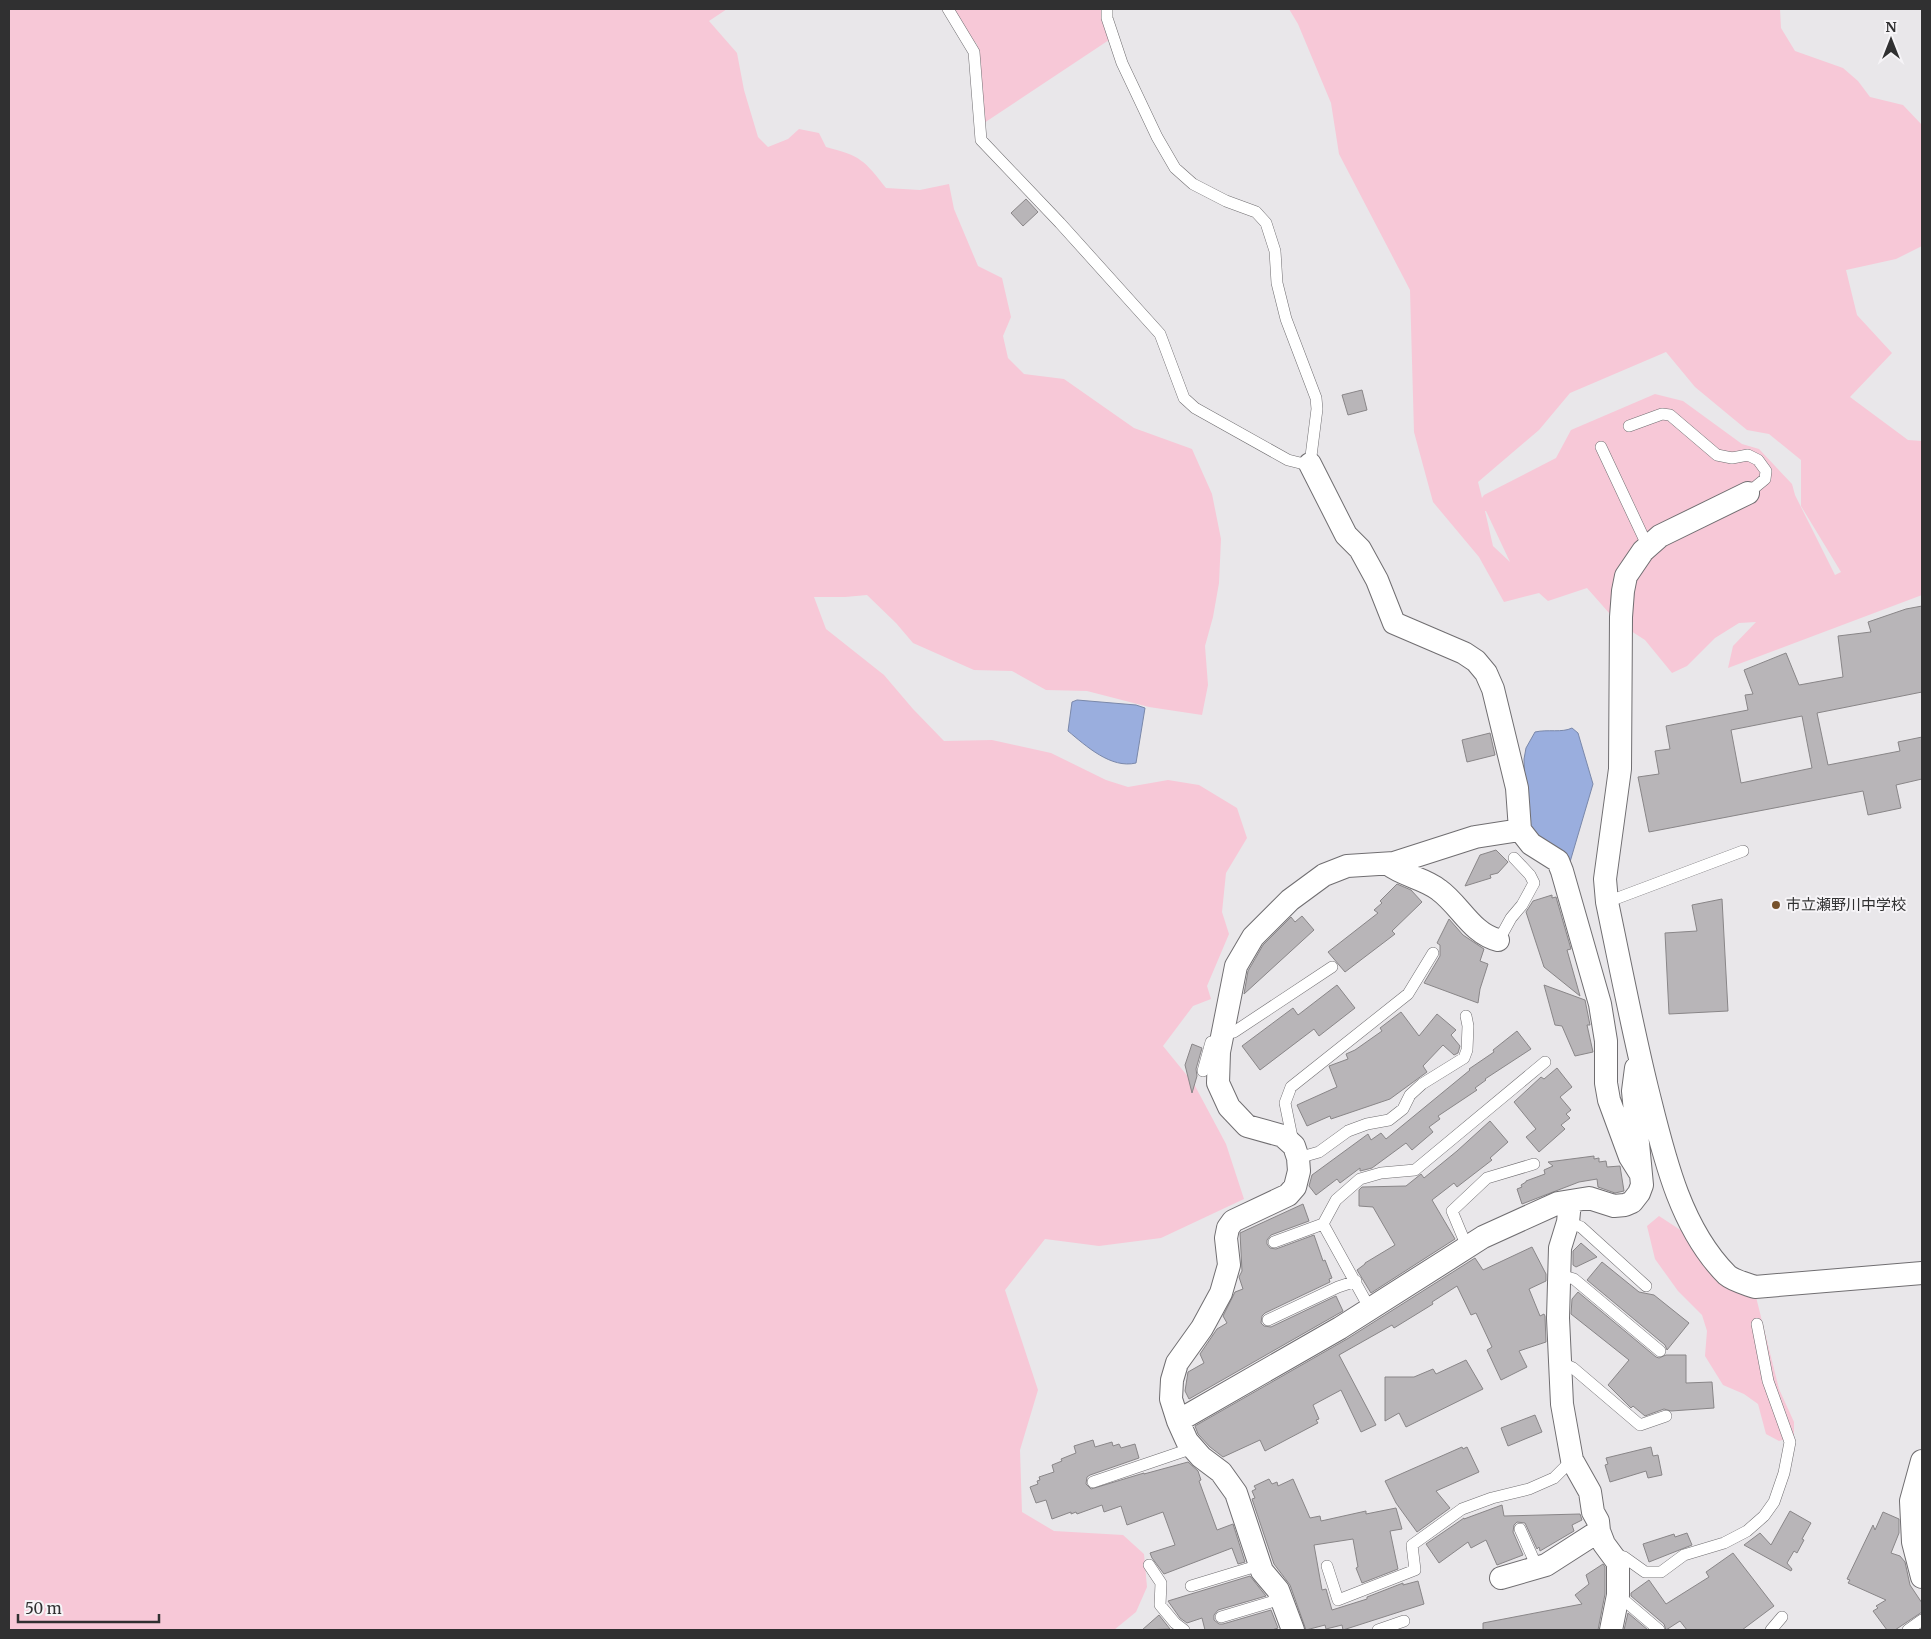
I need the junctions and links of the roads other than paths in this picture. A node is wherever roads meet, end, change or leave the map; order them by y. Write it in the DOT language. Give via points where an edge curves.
graph roads {
  1 [pos="948,9"];
  2 [pos="1107,9"];
  3 [pos="1629,426"];
  4 [pos="1601,447"];
  5 [pos="1310,464"];
  6 [pos="1748,493"];
  7 [pos="1648,547"];
  8 [pos="1520,830"];
  9 [pos="1743,851"];
  10 [pos="1514,858"];
  11 [pos="1388,864"];
  12 [pos="1607,902"];
  13 [pos="1498,940"];
  14 [pos="1433,953"];
  15 [pos="1332,967"];
  16 [pos="1466,1016"];
  17 [pos="1223,1032"];
  18 [pos="1638,1049"];
  19 [pos="1545,1062"];
  20 [pos="1203,1071"];
  21 [pos="1296,1152"];
  22 [pos="1534,1164"];
  23 [pos="1640,1173"];
  24 [pos="1569,1212"];
  25 [pos="1323,1224"];
  26 [pos="1274,1242"];
  27 [pos="1467,1248"];
  28 [pos="1560,1274"];
  29 [pos="1922,1274"];
  30 [pos="1356,1282"];
  31 [pos="1646,1286"];
  32 [pos="1370,1310"];
  33 [pos="1268,1320"];
  34 [pos="1757,1324"];
  35 [pos="1660,1351"];
  36 [pos="1560,1362"];
  37 [pos="1666,1416"];
  38 [pos="1178,1421"];
  39 [pos="1193,1448"];
  40 [pos="1572,1460"];
  41 [pos="1922,1461"];
  42 [pos="1093,1482"];
  43 [pos="1520,1529"];
  44 [pos="1599,1531"];
  45 [pos="1613,1554"];
  46 [pos="1149,1565"];
  47 [pos="1260,1565"];
  48 [pos="1327,1566"];
  49 [pos="1537,1567"];
  50 [pos="1922,1577"];
  51 [pos="1501,1578"];
  52 [pos="1191,1586"];
  53 [pos="1618,1595"];
  54 [pos="1281,1599"];
  55 [pos="1221,1617"];
  56 [pos="1782,1617"];
  57 [pos="1922,1620"];
  58 [pos="1404,1621"];
  59 [pos="1184,1630"];
  60 [pos="1293,1630"];
  61 [pos="1378,1630"];
  62 [pos="1611,1630"];
  63 [pos="1659,1630"];
  64 [pos="1771,1630"];
  65 [pos="1908,1630"];
  1 -- 5 [label="lane" via="974,52 981,140 1160,334 1184,398 1195,408 1288,460"];
  2 -- 5 [label="lane" via="1122,64 1175,168 1193,184 1256,212 1266,223 1275,251 1277,283 1286,319 1316,398"];
  3 -- 6 [label="lane" via="1662,414 1670,415 1717,455 1732,458 1748,455 1758,460 1766,471 1765,479"];
  4 -- 7 [label="lane"];
  5 -- 8 [label="street" via="1346,535 1360,549 1377,580 1394,623 1464,653 1486,673 1493,688 1518,788"];
  6 -- 7 [label="street" via="1660,536"];
  7 -- 12 [label="street" via="1626,576 1623,591 1620,769 1605,879"];
  8 -- 11 [label="street" via="1475,837"];
  8 -- 23 [label="street" via="1531,844 1558,861 1562,871 1600,1004 1606,1041 1609,1100 1630,1158"];
  9 -- 12 [label="lane"];
  10 -- 13 [label="lane" via="1534,883"];
  11 -- 13 [label="street" via="1406,876 1438,888 1478,931"];
  11 -- 17 [label="street" via="1347,866 1324,875 1290,900 1253,937 1236,966"];
  12 -- 18 [label="street"];
  14 -- 21 [label="lane" via="1408,994 1291,1087 1285,1103"];
  15 -- 17 [label="lane" via="1234,1032"];
  16 -- 21 [label="lane" via="1467,1050 1464,1058 1422,1084 1403,1109 1389,1120 1348,1131 1319,1152"];
  17 -- 20 [label="lane" via="1215,1027"];
  17 -- 21 [label="street" via="1218,1083 1229,1107 1247,1126 1283,1136"];
  18 -- 23 [label="street" via="1633,1091"];
  18 -- 29 [label="street" via="1666,1164 1693,1227 1729,1276 1755,1287"];
  19 -- 25 [label="lane" via="1415,1170 1381,1173 1360,1180 1336,1200"];
  21 -- 38 [label="street" via="1298,1178 1288,1195 1233,1221 1228,1228 1229,1265 1221,1293 1202,1328 1177,1363 1172,1380 1171,1400"];
  22 -- 27 [label="lane" via="1488,1178 1452,1211"];
  23 -- 24 [label="street" via="1642,1184 1632,1202 1614,1206 1590,1198"];
  24 -- 27 [label="street" via="1558,1203 1483,1237"];
  24 -- 28 [label="street" via="1560,1248"];
  24 -- 31 [label="lane" via="1581,1227"];
  25 -- 26 [label="lane"];
  25 -- 30 [label="lane"];
  27 -- 32 [label="street"];
  28 -- 35 [label="lane" via="1574,1279"];
  28 -- 36 [label="street"];
  30 -- 32 [label="lane"];
  30 -- 33 [label="lane"];
  32 -- 38 [label="street"];
  34 -- 45 [label="lane" via="1768,1381 1790,1442 1774,1502 1747,1531 1724,1543 1684,1555 1661,1572 1645,1572 1624,1557"];
  36 -- 37 [label="lane" via="1573,1368 1640,1425"];
  36 -- 40 [label="street" via="1562,1404"];
  38 -- 39 [label="street"];
  39 -- 42 [label="lane"];
  39 -- 47 [label="street" via="1221,1472 1236,1493"];
  40 -- 44 [label="street" via="1590,1492"];
  40 -- 48 [label="lane" via="1554,1478 1462,1509 1412,1545 1415,1570 1338,1600"];
  41 -- 50 [label="street" via="1911,1508 1913,1542"];
  43 -- 49 [label="lane"];
  44 -- 45 [label="street"];
  44 -- 49 [label="street" via="1546,1565"];
  45 -- 53 [label="street" via="1618,1564"];
  46 -- 59 [label="lane" via="1161,1583 1160,1605"];
  47 -- 52 [label="lane"];
  47 -- 54 [label="street"];
  49 -- 51 [label="street"];
  53 -- 62 [label="street"];
  53 -- 63 [label="lane"];
  54 -- 55 [label="lane"];
  54 -- 60 [label="street"];
  56 -- 64 [label="lane"];
  57 -- 65 [label="lane"];
  58 -- 61 [label="lane"];
}
